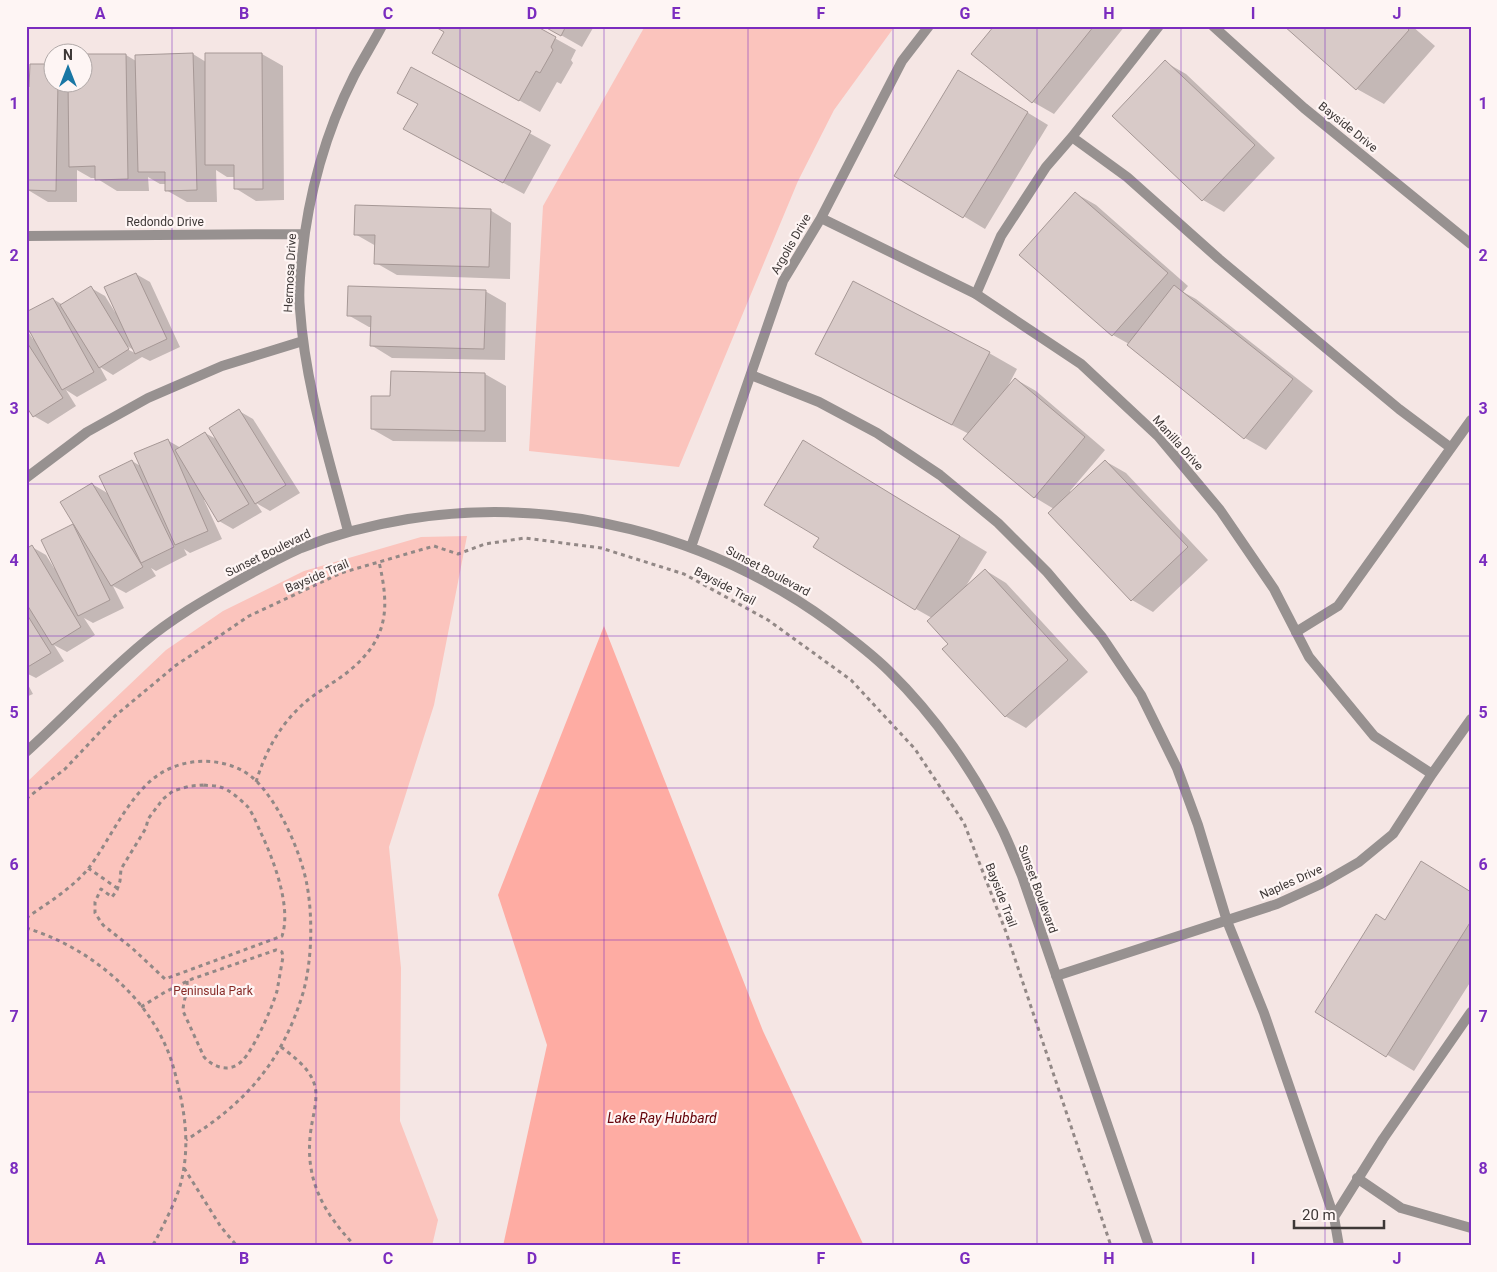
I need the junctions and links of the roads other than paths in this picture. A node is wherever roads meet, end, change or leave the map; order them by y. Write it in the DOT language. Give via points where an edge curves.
graph roads {
  1 [pos="382,26"];
  2 [pos="929,26"];
  3 [pos="1159,26"];
  4 [pos="1213,26"];
  5 [pos="1072,137"];
  6 [pos="821,218"];
  7 [pos="304,234"];
  8 [pos="26,236"];
  9 [pos="1471,244"];
  10 [pos="976,294"];
  11 [pos="303,341"];
  12 [pos="751,375"];
  13 [pos="1471,420"];
  14 [pos="1451,448"];
  15 [pos="26,478"];
  16 [pos="348,531"];
  17 [pos="691,548"];
  18 [pos="1296,632"];
  19 [pos="1471,719"];
  20 [pos="26,752"];
  21 [pos="1432,774"];
  22 [pos="1227,921"];
  23 [pos="1056,976"];
  24 [pos="1471,1012"];
  25 [pos="1357,1178"];
  26 [pos="1334,1217"];
  27 [pos="1471,1228"];
  28 [pos="1149,1246"];
  29 [pos="1339,1246"];
  1 -- 7 [label="street, Hermosa Drive" via="337,114 321,160"];
  2 -- 6 [label="street, Argolis Drive" via="902,61"];
  3 -- 5 [label="street"];
  4 -- 9 [label="street, Bayside Drive" via="1304,108"];
  5 -- 10 [label="street" via="1046,167 1001,236"];
  5 -- 14 [label="street" via="1127,177 1219,260 1399,410"];
  6 -- 10 [label="street, Manilla Drive"];
  6 -- 12 [label="street, Argolis Drive" via="783,281"];
  7 -- 8 [label="street, Redondo Drive"];
  7 -- 11 [label="street, Hermosa Drive" via="300,275"];
  10 -- 18 [label="street, Manilla Drive" via="1081,364 1158,436 1220,510 1274,589"];
  11 -- 15 [label="street" via="222,366 148,398 87,432"];
  11 -- 16 [label="street, Hermosa Drive" via="317,412"];
  12 -- 17 [label="street, Argolis Drive"];
  12 -- 22 [label="street" via="819,402 877,433 940,475 998,523 1047,572 1102,637 1141,695 1177,768"];
  13 -- 14 [label="street"];
  14 -- 18 [label="street" via="1338,606"];
  16 -- 17 [label="street, Sunset Boulevard" via="442,514 527,513 607,523"];
  16 -- 20 [label="street, Sunset Boulevard" via="301,548 256,570 176,618 145,641"];
  17 -- 23 [label="street, Sunset Boulevard" via="738,566 815,611 889,671 927,712 982,791 1002,830 1022,876"];
  18 -- 21 [label="street, Manilla Drive" via="1309,657 1374,736"];
  19 -- 21 [label="street, Naples Drive"];
  21 -- 22 [label="street, Naples Drive" via="1393,834 1359,862 1277,904"];
  22 -- 23 [label="street, Naples Drive"];
  22 -- 26 [label="street" via="1264,1013"];
  23 -- 28 [label="street, Sunset Boulevard"];
  24 -- 25 [label="street"];
  25 -- 26 [label="street"];
  25 -- 27 [label="street" via="1401,1208"];
  26 -- 29 [label="street"];
}
